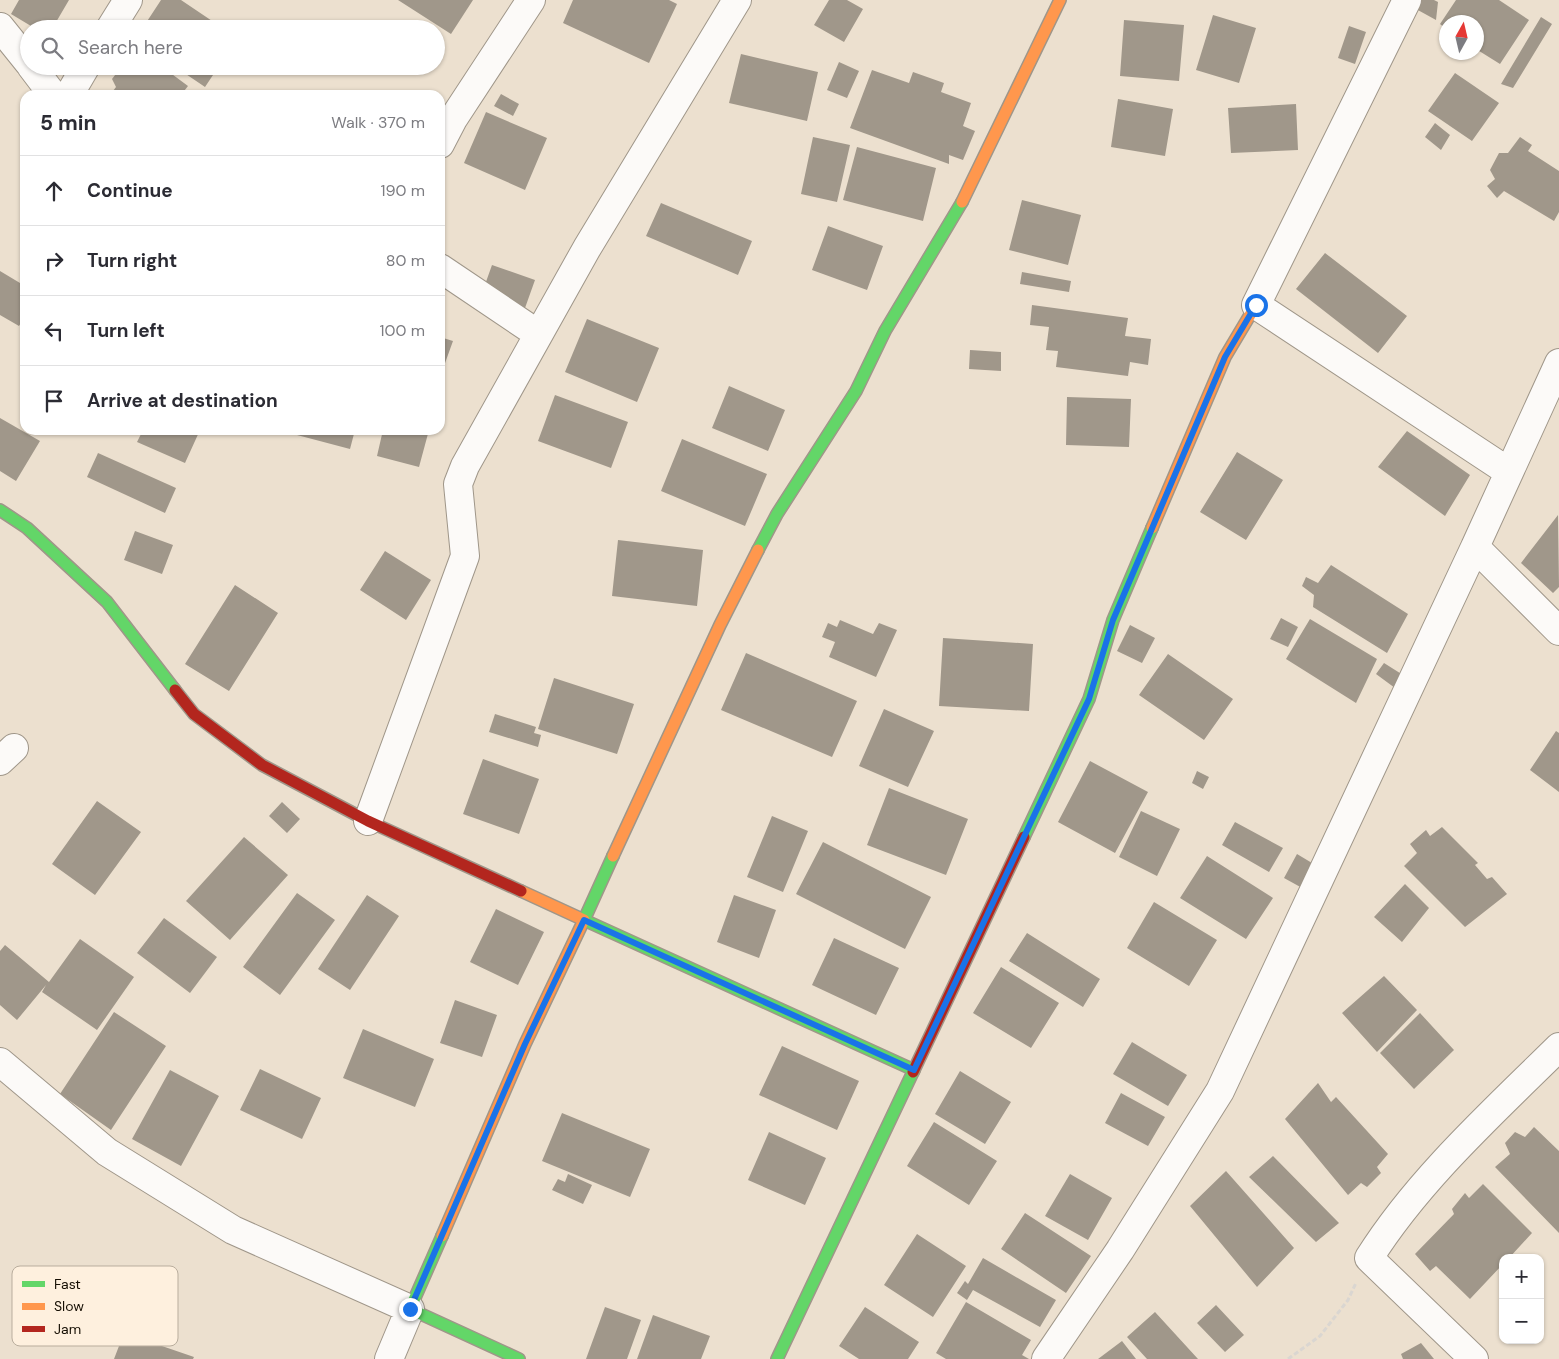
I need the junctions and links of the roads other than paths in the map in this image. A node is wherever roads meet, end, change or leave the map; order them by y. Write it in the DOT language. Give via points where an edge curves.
graph roads {
  1 [pos="128,0"];
  2 [pos="531,0"];
  3 [pos="737,0"];
  4 [pos="1060,0"];
  5 [pos="1407,0"];
  6 [pos="116,20"];
  7 [pos="0,27"];
  8 [pos="20,52"];
  9 [pos="38,75"];
  10 [pos="81,75"];
  11 [pos="48,90"];
  12 [pos="72,90"];
  13 [pos="445,134"];
  14 [pos="445,271"];
  15 [pos="1256,305"];
  16 [pos="538,334"];
  17 [pos="1559,363"];
  18 [pos="1509,472"];
  19 [pos="0,510"];
  20 [pos="1475,547"];
  21 [pos="1559,631"];
  22 [pos="368,821"];
  23 [pos="584,920"];
  24 [pos="1559,1047"];
  25 [pos="0,1062"];
  26 [pos="914,1070"];
  27 [pos="410,1309"];
  28 [pos="389,1359"];
  29 [pos="519,1359"];
  30 [pos="777,1359"];
  31 [pos="1046,1359"];
  32 [pos="1474,1359"];
  1 -- 6 [label="street"];
  2 -- 13 [label="street"];
  3 -- 16 [label="street"];
  4 -- 23 [label="street" via="972,185 885,331 856,391 777,514 724,616"];
  5 -- 15 [label="street"];
  7 -- 8 [label="street"];
  9 -- 11 [label="street"];
  10 -- 12 [label="street"];
  14 -- 16 [label="street"];
  15 -- 18 [label="street"];
  15 -- 26 [label="street" via="1225,357 1113,620 1089,699"];
  16 -- 22 [label="street" via="458,484 465,556"];
  17 -- 18 [label="street"];
  18 -- 20 [label="street"];
  19 -- 22 [label="street" via="27,528 107,602 194,714 262,765"];
  20 -- 21 [label="street"];
  20 -- 31 [label="street" via="1220,1091 1120,1250"];
  22 -- 23 [label="street"];
  23 -- 26 [label="street"];
  23 -- 27 [label="street" via="525,1044"];
  24 -- 32 [label="street" via="1472,1133 1387,1230 1369,1258"];
  25 -- 27 [label="street" via="107,1152 232,1230"];
  26 -- 30 [label="street"];
  27 -- 28 [label="street"];
  27 -- 29 [label="street"];
}
